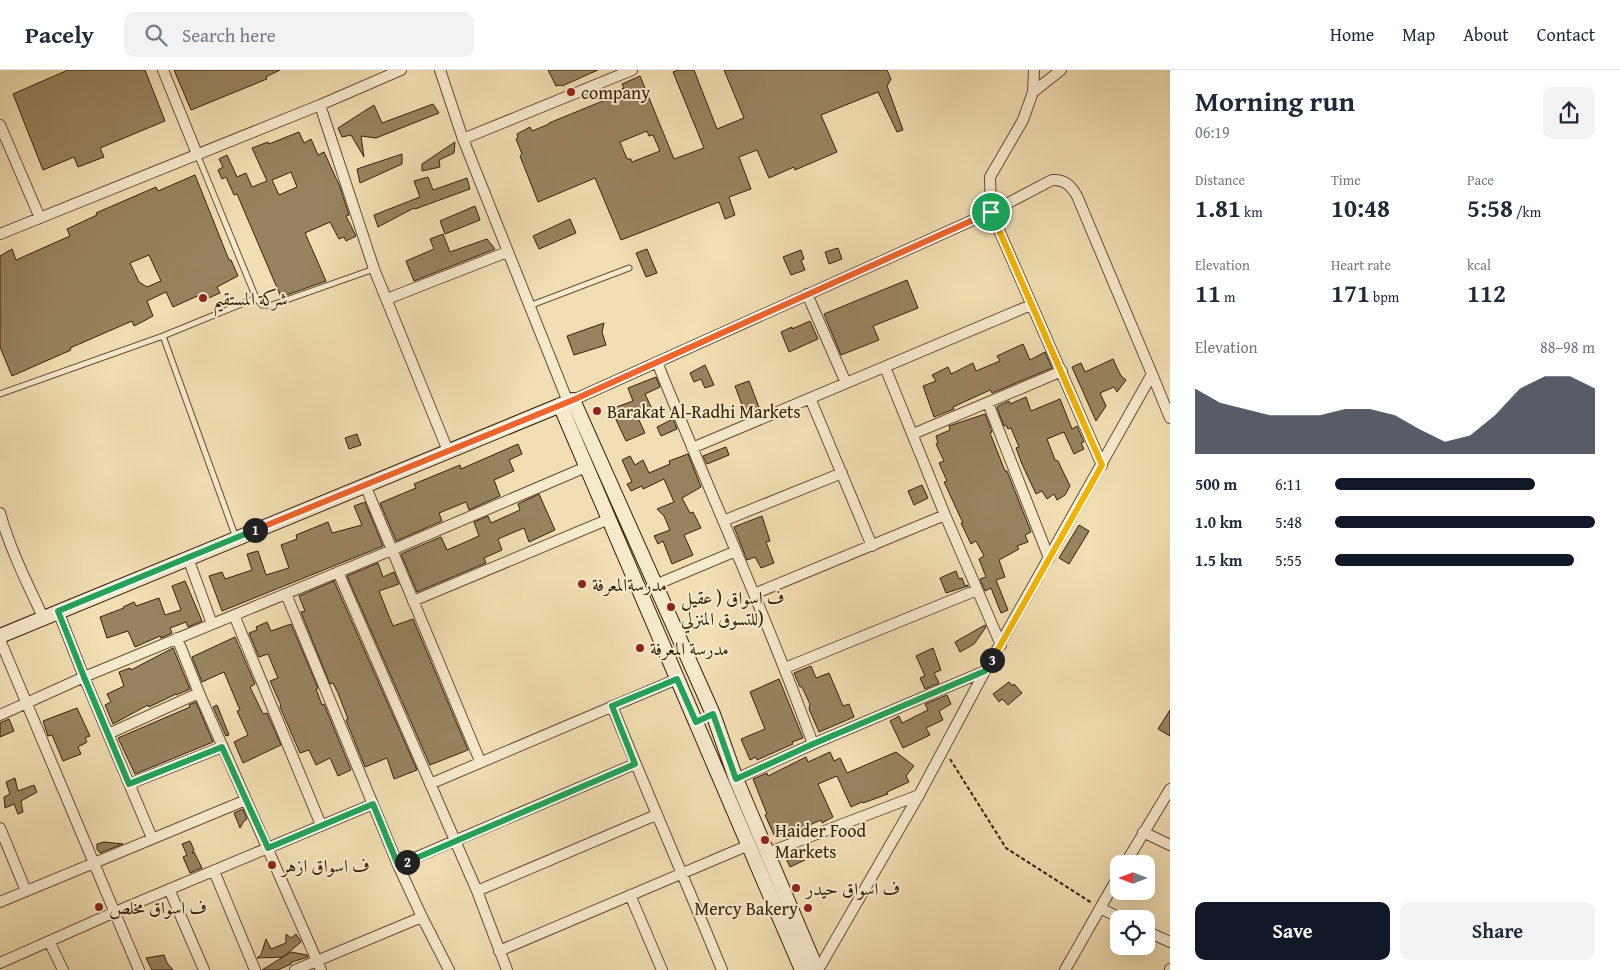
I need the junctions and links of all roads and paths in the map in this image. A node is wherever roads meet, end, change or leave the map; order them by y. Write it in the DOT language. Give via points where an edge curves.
graph roads {
  1 [pos="163,70"];
  2 [pos="401,70"];
  3 [pos="440,70"];
  4 [pos="632,70"];
  5 [pos="1034,70"];
  6 [pos="1061,70"];
  7 [pos="1033,92"];
  8 [pos="320,104"];
  9 [pos="0,125"];
  10 [pos="463,140"];
  11 [pos="197,154"];
  12 [pos="991,212"];
  13 [pos="40,218"];
  14 [pos="0,234"];
  15 [pos="508,252"];
  16 [pos="374,268"];
  17 [pos="629,268"];
  18 [pos="807,294"];
  19 [pos="256,298"];
  20 [pos="387,299"];
  21 [pos="1031,305"];
  22 [pos="529,306"];
  23 [pos="163,336"];
  24 [pos="657,362"];
  25 [pos="885,367"];
  26 [pos="1062,371"];
  27 [pos="1152,374"];
  28 [pos="846,383"];
  29 [pos="0,394"];
  30 [pos="810,398"];
  31 [pos="567,403"];
  32 [pos="988,403"];
  33 [pos="1170,418"];
  34 [pos="913,434"];
  35 [pos="692,448"];
  36 [pos="448,452"];
  37 [pos="1102,465"];
  38 [pos="586,467"];
  39 [pos="842,473"];
  40 [pos="365,485"];
  41 [pos="0,512"];
  42 [pos="945,515"];
  43 [pos="609,520"];
  44 [pos="723,521"];
  45 [pos="236,538"];
  46 [pos="872,546"];
  47 [pos="392,550"];
  48 [pos="736,551"];
  49 [pos="188,558"];
  50 [pos="1049,558"];
  51 [pos="338,572"];
  52 [pos="655,585"];
  53 [pos="976,590"];
  54 [pos="286,594"];
  55 [pos="754,594"];
  56 [pos="413,601"];
  57 [pos="58,611"];
  58 [pos="234,615"];
  59 [pos="43,617"];
  60 [pos="212,624"];
  61 [pos="0,636"];
  62 [pos="177,638"];
  63 [pos="0,640"];
  64 [pos="1001,645"];
  65 [pos="785,668"];
  66 [pos="985,671"];
  67 [pos="84,677"];
  68 [pos="677,679"];
  69 [pos="199,693"];
  70 [pos="27,702"];
  71 [pos="612,706"];
  72 [pos="713,714"];
  73 [pos="0,715"];
  74 [pos="696,722"];
  75 [pos="108,734"];
  76 [pos="813,744"];
  77 [pos="222,747"];
  78 [pos="943,749"];
  79 [pos="480,761"];
  80 [pos="635,764"];
  81 [pos="736,779"];
  82 [pos="129,784"];
  83 [pos="430,784"];
  84 [pos="1170,789"];
  85 [pos="919,795"];
  86 [pos="246,800"];
  87 [pos="373,804"];
  88 [pos="656,816"];
  89 [pos="321,826"];
  90 [pos="0,828"];
  91 [pos="1143,832"];
  92 [pos="152,838"];
  93 [pos="455,841"];
  94 [pos="749,845"];
  95 [pos="1170,845"];
  96 [pos="268,848"];
  97 [pos="767,853"];
  98 [pos="1130,855"];
  99 [pos="94,862"];
  100 [pos="398,865"];
  101 [pos="214,871"];
  102 [pos="682,873"];
  103 [pos="169,889"];
  104 [pos="26,891"];
  105 [pos="477,891"];
  106 [pos="1110,891"];
  107 [pos="630,895"];
  108 [pos="0,902"];
  109 [pos="1100,908"];
  110 [pos="115,912"];
  111 [pos="1110,913"];
  112 [pos="422,917"];
  113 [pos="1155,934"];
  114 [pos="49,941"];
  115 [pos="1170,942"];
  116 [pos="499,951"];
  117 [pos="0,963"];
  118 [pos="319,965"];
  119 [pos="448,968"];
  120 [pos="62,970"];
  121 [pos="140,970"];
  122 [pos="204,970"];
  123 [pos="255,970"];
  124 [pos="295,970"];
  125 [pos="437,970"];
  126 [pos="507,970"];
  127 [pos="662,970"];
  128 [pos="722,970"];
  129 [pos="802,970"];
  130 [pos="817,970"];
  131 [pos="1065,970"];
  1 -- 11 [label="street"];
  2 -- 8 [label="street"];
  3 -- 10 [label="street"];
  4 -- 10 [label="street"];
  5 -- 7 [label="street"];
  6 -- 7 [label="street"];
  7 -- 12 [label="street" via="1023,120 990,177"];
  8 -- 11 [label="street"];
  8 -- 16 [label="street"];
  9 -- 13 [label="street"];
  10 -- 15 [label="street"];
  11 -- 13 [label="street"];
  11 -- 19 [label="lane"];
  12 -- 18 [label="street"];
  12 -- 21 [label="street"];
  12 -- 27 [label="street" via="1052,180 1071,187"];
  13 -- 14 [label="street"];
  15 -- 20 [label="street"];
  15 -- 22 [label="street"];
  16 -- 19 [label="lane" via="272,305 262,304"];
  16 -- 20 [label="street"];
  17 -- 22 [label="lane"];
  18 -- 24 [label="street"];
  18 -- 28 [label="street"];
  19 -- 23 [label="lane"];
  20 -- 36 [label="street"];
  21 -- 25 [label="street"];
  21 -- 26 [label="street"];
  22 -- 31 [label="street"];
  23 -- 29 [label="lane"];
  23 -- 45 [label="lane"];
  24 -- 31 [label="street"];
  24 -- 35 [label="street"];
  25 -- 28 [label="street"];
  25 -- 34 [label="street"];
  26 -- 32 [label="street"];
  26 -- 37 [label="street"];
  27 -- 33 [label="street"];
  27 -- 37 [label="street"];
  28 -- 30 [label="street"];
  30 -- 35 [label="street"];
  30 -- 39 [label="street"];
  31 -- 36 [label="street"];
  31 -- 38 [label="street"];
  31 -- 52 [label="street"];
  32 -- 34 [label="street"];
  32 -- 50 [label="street"];
  34 -- 42 [label="street"];
  35 -- 44 [label="street"];
  36 -- 40 [label="street"];
  37 -- 50 [label="street"];
  38 -- 43 [label="street"];
  38 -- 47 [label="street"];
  39 -- 44 [label="street"];
  39 -- 46 [label="street"];
  40 -- 45 [label="street"];
  40 -- 47 [label="street"];
  41 -- 59 [label="street"];
  42 -- 46 [label="street"];
  42 -- 53 [label="street"];
  43 -- 56 [label="street"];
  43 -- 68 [label="street"];
  44 -- 48 [label="street"];
  45 -- 49 [label="street"];
  46 -- 55 [label="street"];
  47 -- 51 [label="street"];
  47 -- 56 [label="street"];
  48 -- 52 [label="street"];
  48 -- 55 [label="street"];
  49 -- 57 [label="street"];
  49 -- 60 [label="street"];
  50 -- 64 [label="street"];
  51 -- 54 [label="street"];
  51 -- 83 [label="street"];
  52 -- 72 [label="street"];
  53 -- 64 [label="street"];
  53 -- 65 [label="street"];
  54 -- 58 [label="street"];
  54 -- 87 [label="street"];
  55 -- 65 [label="street"];
  56 -- 79 [label="street"];
  57 -- 59 [label="street"];
  57 -- 67 [label="street"];
  58 -- 60 [label="street"];
  58 -- 89 [label="street"];
  59 -- 61 [label="street"];
  60 -- 62 [label="street"];
  62 -- 67 [label="street"];
  62 -- 69 [label="street"];
  63 -- 70 [label="street"];
  64 -- 66 [label="street"];
  65 -- 76 [label="street"];
  66 -- 76 [label="street"];
  66 -- 78 [label="street"];
  67 -- 70 [label="street"];
  67 -- 75 [label="street"];
  68 -- 71 [label="street"];
  68 -- 74 [label="street"];
  69 -- 75 [label="street"];
  69 -- 77 [label="street"];
  70 -- 73 [label="street"];
  70 -- 99 [label="street"];
  71 -- 79 [label="street"];
  71 -- 80 [label="street"];
  72 -- 74 [label="street"];
  72 -- 81 [label="street"];
  74 -- 94 [label="street"];
  75 -- 82 [label="street"];
  76 -- 81 [label="street"];
  77 -- 82 [label="street"];
  77 -- 86 [label="street"];
  78 -- 85 [label="street"];
  78 -- 109 [label="path" via="1006,848"];
  79 -- 83 [label="street"];
  80 -- 88 [label="street"];
  80 -- 93 [label="street"];
  81 -- 97 [label="street"];
  82 -- 92 [label="street"];
  83 -- 93 [label="street"];
  84 -- 91 [label="street"];
  85 -- 97 [label="street"];
  85 -- 130 [label="street"];
  86 -- 92 [label="street"];
  86 -- 96 [label="street"];
  87 -- 89 [label="street"];
  87 -- 100 [label="street"];
  88 -- 102 [label="street"];
  88 -- 105 [label="street"];
  89 -- 96 [label="street"];
  90 -- 104 [label="street"];
  91 -- 95 [label="street"];
  91 -- 98 [label="street"];
  92 -- 99 [label="street"];
  93 -- 100 [label="street"];
  93 -- 105 [label="street"];
  94 -- 102 [label="street"];
  94 -- 129 [label="street"];
  96 -- 101 [label="street"];
  96 -- 118 [label="street"];
  97 -- 130 [label="street"];
  99 -- 104 [label="street"];
  99 -- 110 [label="street"];
  100 -- 112 [label="street"];
  101 -- 103 [label="street"];
  101 -- 123 [label="street"];
  102 -- 107 [label="street"];
  102 -- 128 [label="street"];
  103 -- 110 [label="street"];
  103 -- 122 [label="street"];
  104 -- 108 [label="street"];
  105 -- 116 [label="street"];
  106 -- 109 [label="street"];
  107 -- 116 [label="street"];
  107 -- 127 [label="street"];
  109 -- 111 [label="street"];
  109 -- 131 [label="street"];
  110 -- 114 [label="street"];
  110 -- 121 [label="street"];
  112 -- 118 [label="street"];
  112 -- 119 [label="street"];
  113 -- 115 [label="street"];
  114 -- 117 [label="street"];
  114 -- 120 [label="street"];
  116 -- 126 [label="street"];
  118 -- 124 [label="street"];
  119 -- 125 [label="street"];
}
